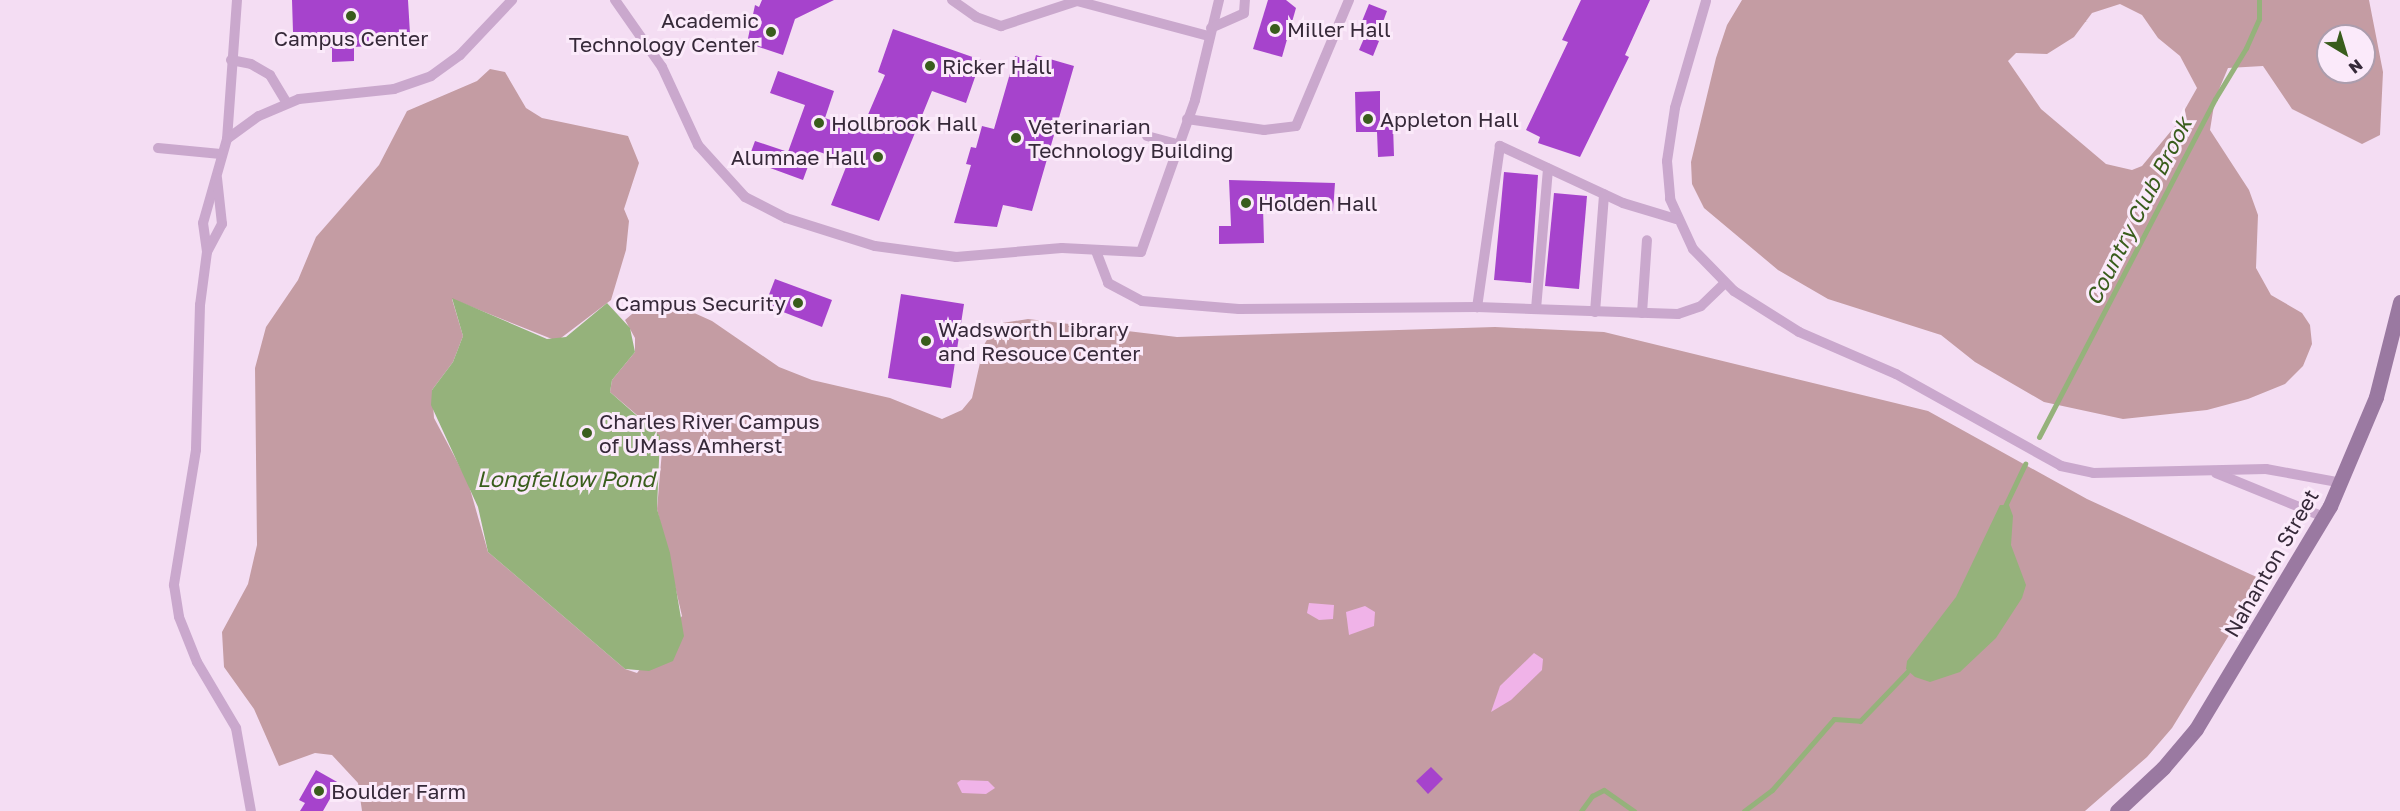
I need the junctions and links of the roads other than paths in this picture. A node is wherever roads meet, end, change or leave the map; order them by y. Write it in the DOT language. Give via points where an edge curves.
graph roads {
  1 [pos="237,0"];
  2 [pos="512,0"];
  3 [pos="615,0"];
  4 [pos="952,0"];
  5 [pos="1220,0"];
  6 [pos="1245,0"];
  7 [pos="1349,0"];
  8 [pos="1706,1"];
  9 [pos="1210,32"];
  10 [pos="231,60"];
  11 [pos="286,103"];
  12 [pos="1187,119"];
  13 [pos="1147,136"];
  14 [pos="226,139"];
  15 [pos="1177,144"];
  16 [pos="158,148"];
  17 [pos="221,154"];
  18 [pos="1548,169"];
  19 [pos="217,178"];
  20 [pos="1604,194"];
  21 [pos="1676,219"];
  22 [pos="1647,240"];
  23 [pos="1096,251"];
  24 [pos="207,252"];
  25 [pos="1725,283"];
  26 [pos="2400,302"];
  27 [pos="1477,307"];
  28 [pos="1536,309"];
  29 [pos="1595,312"];
  30 [pos="1642,313"];
  31 [pos="2201,471"];
  32 [pos="2342,483"];
  33 [pos="2324,517"];
  34 [pos="251,811"];
  35 [pos="2117,811"];
  1 -- 10 [label="lane"];
  2 -- 11 [label="lane" via="460,55 431,76 394,89 318,94"];
  3 -- 23 [label="lane" via="662,67 704,155 728,183 760,206 834,234 917,254 956,257 1062,248"];
  4 -- 9 [label="lane" via="976,17 1001,26 1077,1"];
  5 -- 9 [label="lane"];
  6 -- 9 [label="lane" via="1244,13"];
  7 -- 12 [label="lane" via="1296,126 1264,130"];
  8 -- 21 [label="lane" via="1675,108 1667,161"];
  9 -- 12 [label="lane"];
  10 -- 11 [label="lane" via="251,64 270,75"];
  10 -- 14 [label="lane"];
  11 -- 14 [label="lane"];
  12 -- 15 [label="lane"];
  13 -- 15 [label="lane"];
  14 -- 17 [label="lane"];
  15 -- 23 [label="lane" via="1141,252"];
  16 -- 17 [label="lane"];
  17 -- 19 [label="lane"];
  18 -- 20 [label="lane"];
  18 -- 27 [label="lane" via="1500,146"];
  18 -- 28 [label="lane"];
  19 -- 24 [label="lane" via="205,206"];
  19 -- 24 [label="lane" via="222,224"];
  20 -- 21 [label="lane"];
  20 -- 29 [label="lane"];
  21 -- 25 [label="lane" via="1693,249"];
  22 -- 30 [label="lane"];
  23 -- 27 [label="lane" via="1108,283 1142,301 1239,309"];
  24 -- 34 [label="lane" via="200,305 196,450 174,585 179,616 197,662 236,728"];
  25 -- 30 [label="lane" via="1694,310"];
  25 -- 31 [label="lane" via="1799,332 1896,374 2061,466 2093,473"];
  26 -- 32 [label="main road, Nahanton Street" via="2376,397"];
  27 -- 28 [label="lane"];
  28 -- 29 [label="lane"];
  29 -- 30 [label="lane"];
  31 -- 32 [label="lane" via="2266,469"];
  31 -- 33 [label="lane" via="2243,482"];
  32 -- 33 [label="main road, Nahanton Street"];
  33 -- 35 [label="main road, Nahanton Street" via="2196,729 2163,768"];
}
